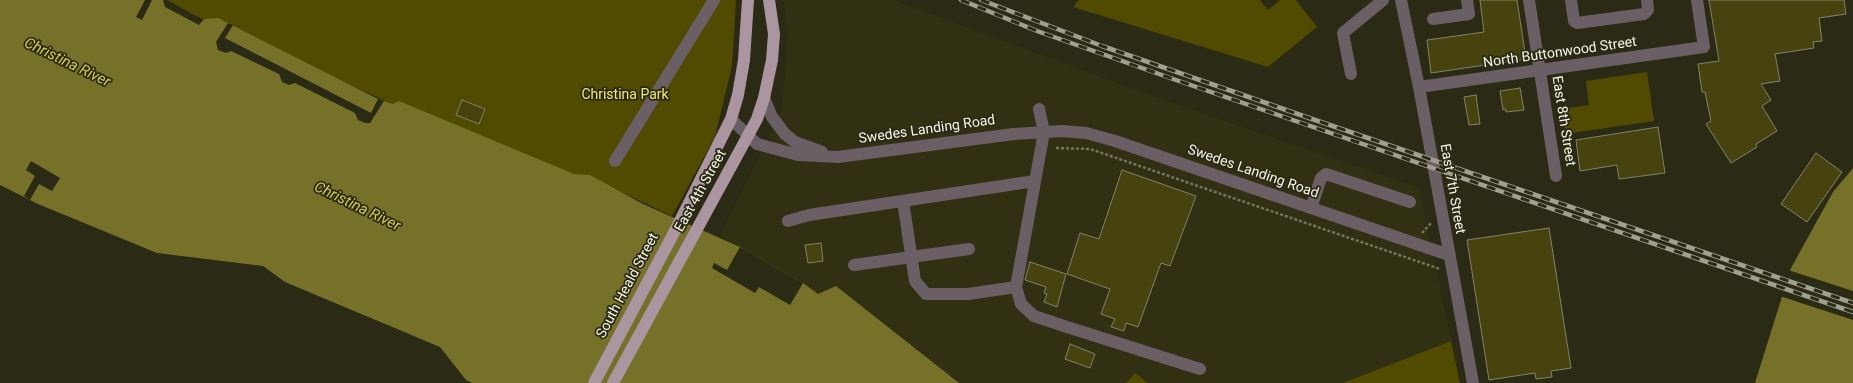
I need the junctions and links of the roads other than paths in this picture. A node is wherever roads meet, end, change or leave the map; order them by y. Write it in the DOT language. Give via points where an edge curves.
graph roads {
  1 [pos="714,0"];
  2 [pos="748,0"];
  3 [pos="770,0"];
  4 [pos="1383,0"];
  5 [pos="1402,0"];
  6 [pos="1467,0"];
  7 [pos="1529,0"];
  8 [pos="1571,0"];
  9 [pos="1647,0"];
  10 [pos="1697,0"];
  11 [pos="1433,19"];
  12 [pos="1539,71"];
  13 [pos="1351,74"];
  14 [pos="1419,87"];
  15 [pos="764,98"];
  16 [pos="1039,109"];
  17 [pos="731,119"];
  18 [pos="1044,132"];
  19 [pos="748,137"];
  20 [pos="838,157"];
  21 [pos="614,161"];
  22 [pos="1556,176"];
  23 [pos="1035,181"];
  24 [pos="903,201"];
  25 [pos="1410,202"];
  26 [pos="689,203"];
  27 [pos="1311,208"];
  28 [pos="788,221"];
  29 [pos="969,249"];
  30 [pos="1449,255"];
  31 [pos="911,257"];
  32 [pos="854,265"];
  33 [pos="1016,287"];
  34 [pos="1200,369"];
  35 [pos="594,383"];
  36 [pos="613,383"];
  37 [pos="1473,383"];
  1 -- 21 [label="street"];
  2 -- 17 [label="main road, East 4th Street" via="744,60"];
  3 -- 15 [label="main road, East 4th Street" via="774,34 772,60"];
  4 -- 13 [label="street" via="1343,33"];
  5 -- 14 [label="street, East 7th Street"];
  6 -- 11 [label="street" via="1469,14"];
  7 -- 12 [label="street, East 8th Street"];
  8 -- 9 [label="street" via="1574,21 1577,24 1644,14 1648,10"];
  10 -- 12 [label="street, North Buttonwood Street" via="1704,47"];
  12 -- 14 [label="street, North Buttonwood Street"];
  12 -- 22 [label="street, East 8th Street"];
  14 -- 30 [label="street, East 7th Street"];
  15 -- 19 [label="main road, East 4th Street"];
  15 -- 20 [label="street, Swedes Landing Road" via="779,127 795,142"];
  16 -- 18 [label="street"];
  17 -- 19 [label="street, Swedes Landing Road"];
  17 -- 26 [label="main road, East 4th Street"];
  18 -- 20 [label="street, Swedes Landing Road"];
  18 -- 23 [label="street"];
  18 -- 27 [label="street, Swedes Landing Road" via="1086,133 1115,141"];
  19 -- 20 [label="street, Swedes Landing Road" via="758,144 779,151 798,155"];
  19 -- 36 [label="main road, East 4th Street"];
  23 -- 24 [label="street"];
  23 -- 33 [label="street"];
  24 -- 28 [label="street" via="809,215"];
  24 -- 31 [label="street"];
  25 -- 27 [label="street" via="1326,174 1321,178"];
  26 -- 35 [label="main road, South Heald Street"];
  27 -- 30 [label="street, Swedes Landing Road"];
  29 -- 31 [label="street"];
  30 -- 37 [label="street, East 7th Street"];
  31 -- 32 [label="street"];
  31 -- 33 [label="street" via="915,281 926,294 968,294"];
  33 -- 34 [label="street" via="1021,304 1034,316"];
}
